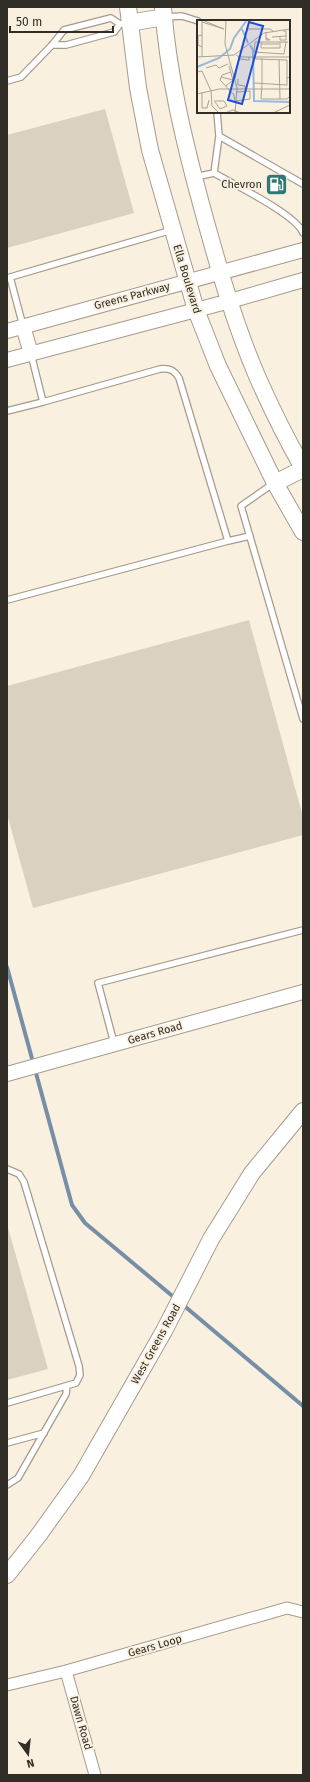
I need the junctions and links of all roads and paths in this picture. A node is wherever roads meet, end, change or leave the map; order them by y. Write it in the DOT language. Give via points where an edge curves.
graph roads {
  1 [pos="128,7"];
  2 [pos="164,12"];
  3 [pos="197,21"];
  4 [pos="125,24"];
  5 [pos="52,46"];
  6 [pos="7,81"];
  7 [pos="217,113"];
  8 [pos="218,136"];
  9 [pos="214,173"];
  10 [pos="194,177"];
  11 [pos="303,184"];
  12 [pos="301,224"];
  13 [pos="172,230"];
  14 [pos="303,233"];
  15 [pos="303,250"];
  16 [pos="220,272"];
  17 [pos="9,277"];
  18 [pos="303,280"];
  19 [pos="186,281"];
  20 [pos="230,301"];
  21 [pos="196,310"];
  22 [pos="23,326"];
  23 [pos="7,331"];
  24 [pos="31,354"];
  25 [pos="7,360"];
  26 [pos="43,402"];
  27 [pos="7,411"];
  28 [pos="303,469"];
  29 [pos="275,483"];
  30 [pos="303,532"];
  31 [pos="250,536"];
  32 [pos="228,541"];
  33 [pos="7,600"];
  34 [pos="303,719"];
  35 [pos="303,930"];
  36 [pos="303,992"];
  37 [pos="114,1044"];
  38 [pos="11,1073"];
  39 [pos="303,1111"];
  40 [pos="7,1169"];
  41 [pos="67,1386"];
  42 [pos="7,1403"];
  43 [pos="44,1433"];
  44 [pos="7,1443"];
  45 [pos="7,1485"];
  46 [pos="7,1575"];
  47 [pos="303,1612"];
  48 [pos="66,1671"];
  49 [pos="7,1685"];
  50 [pos="95,1775"];
  1 -- 4 [label="main road, Ella Boulevard"];
  2 -- 3 [label="lane"];
  2 -- 4 [label="main road"];
  2 -- 10 [label="main road" via="174,89"];
  4 -- 5 [label="lane" via="114,32 66,46"];
  4 -- 5 [label="lane" via="111,18 64,30"];
  4 -- 13 [label="main road, Ella Boulevard" via="148,142"];
  5 -- 6 [label="lane" via="21,76"];
  7 -- 8 [label="lane"];
  8 -- 9 [label="lane"];
  8 -- 11 [label="lane"];
  9 -- 10 [label="lane"];
  9 -- 12 [label="lane"];
  10 -- 16 [label="main road"];
  12 -- 14 [label="lane"];
  13 -- 17 [label="lane"];
  13 -- 19 [label="main road, Ella Boulevard"];
  15 -- 16 [label="street, Greens Parkway"];
  16 -- 19 [label="street, Greens Parkway"];
  16 -- 20 [label="main road"];
  17 -- 22 [label="lane"];
  18 -- 20 [label="street"];
  19 -- 21 [label="main road, Ella Boulevard"];
  19 -- 22 [label="street, Greens Parkway"];
  20 -- 21 [label="street"];
  20 -- 28 [label="main road" via="257,377"];
  21 -- 24 [label="street"];
  21 -- 29 [label="main road, Ella Boulevard" via="218,366"];
  22 -- 23 [label="street, Greens Parkway"];
  22 -- 24 [label="street"];
  24 -- 25 [label="street"];
  24 -- 26 [label="lane"];
  26 -- 27 [label="lane"];
  26 -- 32 [label="lane" via="160,369 169,368 175,371"];
  28 -- 29 [label="main road"];
  29 -- 30 [label="main road, Ella Boulevard"];
  29 -- 31 [label="lane" via="241,506"];
  31 -- 32 [label="lane"];
  31 -- 34 [label="lane"];
  32 -- 33 [label="lane"];
  35 -- 37 [label="lane" via="98,983"];
  36 -- 37 [label="street, Gears Road"];
  37 -- 38 [label="street, Gears Road"];
  39 -- 46 [label="main road, West Greens Road" via="252,1173 211,1239 164,1331 81,1476"];
  40 -- 41 [label="lane" via="19,1174 24,1182 79,1366 80,1375 76,1383"];
  41 -- 42 [label="lane"];
  41 -- 43 [label="lane" via="66,1394"];
  43 -- 44 [label="lane"];
  43 -- 45 [label="lane" via="18,1478"];
  47 -- 48 [label="street, Gears Loop" via="287,1608"];
  48 -- 49 [label="street, Gears Loop"];
  48 -- 50 [label="street, Dawn Road"];
}
